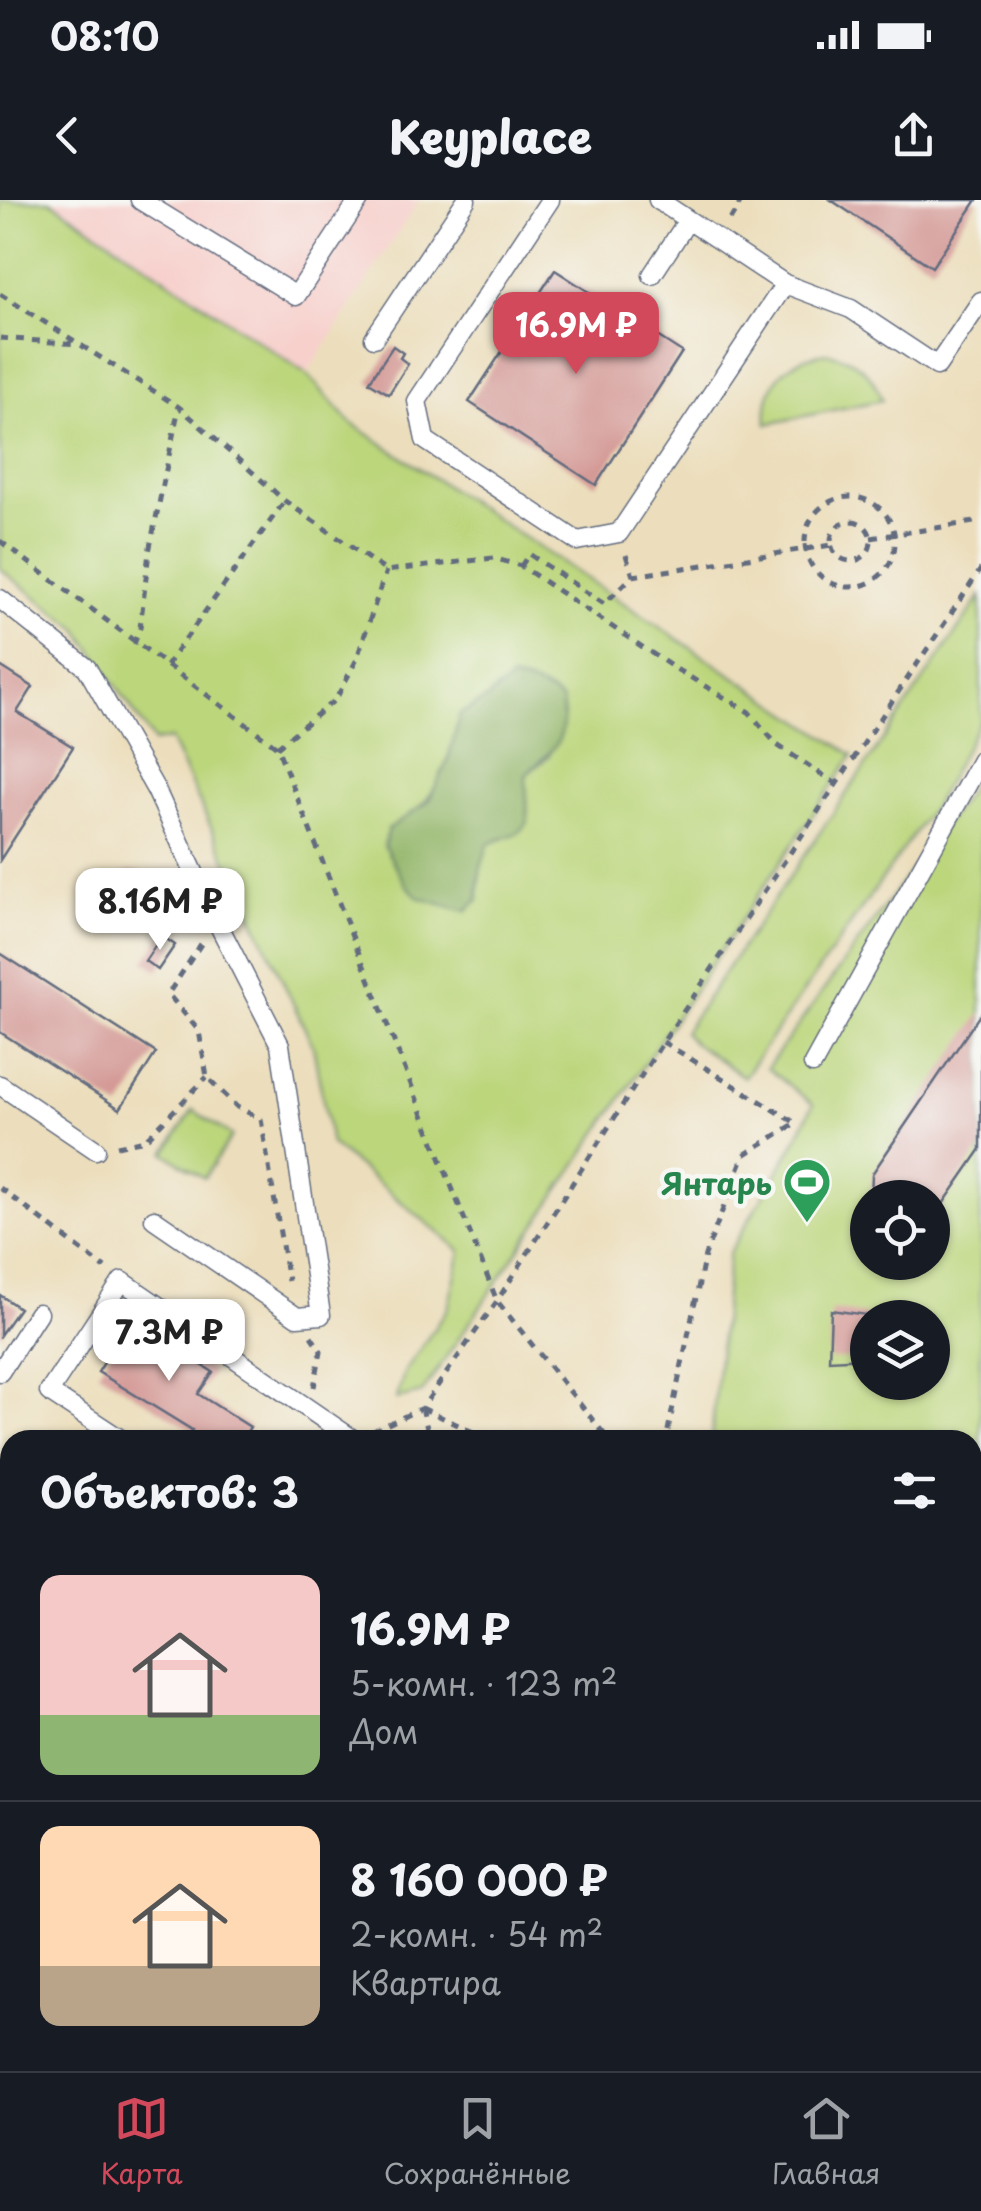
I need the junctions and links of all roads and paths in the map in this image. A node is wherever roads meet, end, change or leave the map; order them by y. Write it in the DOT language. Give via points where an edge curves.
graph roads {
  1 [pos="140,200"];
  2 [pos="359,200"];
  3 [pos="466,200"];
  4 [pos="550,200"];
  5 [pos="658,200"];
  6 [pos="688,220"];
  7 [pos="652,275"];
  8 [pos="785,284"];
  9 [pos="0,294"];
  10 [pos="981,301"];
  11 [pos="0,338"];
  12 [pos="374,338"];
  13 [pos="80,344"];
  14 [pos="179,406"];
  15 [pos="284,501"];
  16 [pos="981,521"];
  17 [pos="895,534"];
  18 [pos="871,538"];
  19 [pos="0,541"];
  20 [pos="831,545"];
  21 [pos="806,548"];
  22 [pos="521,566"];
  23 [pos="981,569"];
  24 [pos="386,571"];
  25 [pos="0,599"];
  26 [pos="134,644"];
  27 [pos="166,666"];
  28 [pos="276,747"];
  29 [pos="981,760"];
  30 [pos="838,785"];
  31 [pos="216,920"];
  32 [pos="663,1042"];
  33 [pos="813,1064"];
  34 [pos="207,1077"];
  35 [pos="0,1085"];
  36 [pos="96,1150"];
  37 [pos="0,1188"];
  38 [pos="154,1219"];
  39 [pos="122,1281"];
  40 [pos="496,1301"];
  41 [pos="38,1312"];
  42 [pos="297,1317"];
  43 [pos="0,1372"];
  44 [pos="310,1408"];
  45 [pos="422,1408"];
  46 [pos="107,1430"];
  47 [pos="340,1430"];
  48 [pos="375,1430"];
  49 [pos="428,1430"];
  50 [pos="469,1430"];
  51 [pos="601,1430"];
  52 [pos="668,1430"];
  1 -- 2 [label="lane" via="296,296"];
  3 -- 12 [label="lane"];
  4 -- 8 [label="lane" via="416,401 424,440 576,541 619,533"];
  5 -- 6 [label="lane"];
  6 -- 7 [label="lane"];
  6 -- 8 [label="lane"];
  8 -- 10 [label="lane" via="851,309 938,366"];
  9 -- 13 [label="path"];
  11 -- 13 [label="path"];
  13 -- 14 [label="path"];
  14 -- 15 [label="path"];
  14 -- 26 [label="path"];
  15 -- 24 [label="path"];
  15 -- 27 [label="path"];
  16 -- 17 [label="path"];
  17 -- 18 [label="path"];
  17 -- 21 [label="path" via="882,509 842,497 810,522"];
  17 -- 21 [label="path" via="883,573 858,586 819,574"];
  18 -- 20 [label="path" via="866,554 850,560"];
  18 -- 20 [label="path" via="861,524 843,522"];
  19 -- 26 [label="path"];
  20 -- 21 [label="path"];
  21 -- 22 [label="path" via="633,576 604,604 529,554"];
  22 -- 24 [label="path" via="492,558"];
  22 -- 30 [label="path" via="749,712 777,745"];
  23 -- 30 [label="path"];
  24 -- 28 [label="path" via="336,700"];
  25 -- 31 [label="lane" via="87,668 156,790"];
  26 -- 27 [label="path"];
  27 -- 28 [label="path"];
  28 -- 40 [label="path"];
  29 -- 33 [label="lane"];
  30 -- 32 [label="path"];
  31 -- 34 [label="path" via="168,994 199,1030"];
  31 -- 42 [label="lane" via="280,1045 321,1315"];
  32 -- 40 [label="path"];
  32 -- 52 [label="path" via="796,1124 744,1155 704,1255"];
  34 -- 36 [label="path" via="145,1140"];
  34 -- 42 [label="path" via="237,1107 261,1119"];
  35 -- 36 [label="lane"];
  37 -- 39 [label="path"];
  38 -- 42 [label="lane"];
  39 -- 44 [label="lane"];
  39 -- 46 [label="lane" via="48,1392"];
  40 -- 45 [label="path"];
  40 -- 51 [label="path"];
  41 -- 43 [label="lane"];
  42 -- 44 [label="path" via="321,1351"];
  44 -- 47 [label="lane"];
  45 -- 48 [label="path"];
  45 -- 49 [label="path"];
  45 -- 50 [label="path"];
}
